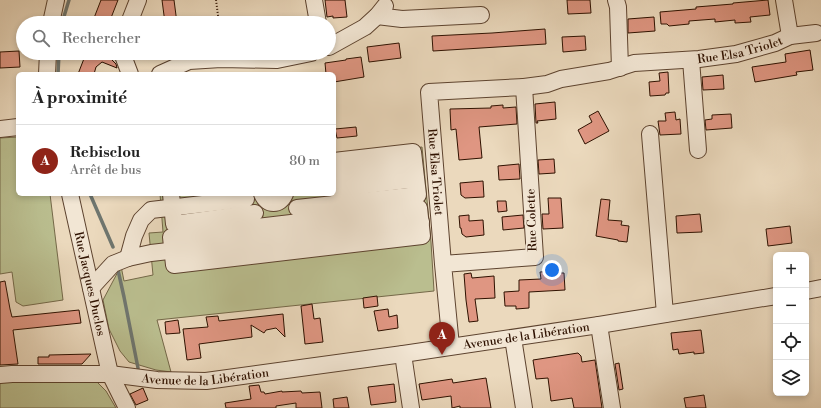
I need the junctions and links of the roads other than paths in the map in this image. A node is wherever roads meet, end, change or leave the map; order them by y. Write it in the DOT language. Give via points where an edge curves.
graph roads {
  1 [pos="56,0"];
  2 [pos="138,0"];
  3 [pos="314,0"];
  4 [pos="616,0"];
  5 [pos="784,0"];
  6 [pos="481,15"];
  7 [pos="53,16"];
  8 [pos="132,16"];
  9 [pos="317,16"];
  10 [pos="816,33"];
  11 [pos="790,36"];
  12 [pos="336,43"];
  13 [pos="48,60"];
  14 [pos="125,60"];
  15 [pos="205,60"];
  16 [pos="691,60"];
  17 [pos="620,68"];
  18 [pos="47,72"];
  19 [pos="129,72"];
  20 [pos="164,72"];
  21 [pos="524,87"];
  22 [pos="16,127"];
  23 [pos="0,128"];
  24 [pos="650,134"];
  25 [pos="698,150"];
  26 [pos="336,161"];
  27 [pos="415,172"];
  28 [pos="336,176"];
  29 [pos="336,189"];
  30 [pos="71,196"];
  31 [pos="248,196"];
  32 [pos="172,198"];
  33 [pos="274,201"];
  34 [pos="256,213"];
  35 [pos="298,222"];
  36 [pos="421,222"];
  37 [pos="128,258"];
  38 [pos="443,264"];
  39 [pos="91,288"];
  40 [pos="821,288"];
  41 [pos="809,290"];
  42 [pos="773,296"];
  43 [pos="665,314"];
  44 [pos="599,325"];
  45 [pos="513,338"];
  46 [pos="451,346"];
  47 [pos="403,354"];
  48 [pos="110,374"];
  49 [pos="0,375"];
  50 [pos="127,408"];
  51 [pos="411,408"];
  52 [pos="524,408"];
  53 [pos="612,408"];
  1 -- 7 [label="street"];
  2 -- 8 [label="street"];
  3 -- 9 [label="street"];
  4 -- 17 [label="street"];
  5 -- 11 [label="street, Rue Elsa Triolet"];
  6 -- 12 [label="street" via="402,19 381,11 365,27"];
  10 -- 11 [label="street, Rue Elsa Triolet"];
  11 -- 16 [label="street, Rue Elsa Triolet" via="736,54"];
  13 -- 18 [label="street"];
  14 -- 19 [label="street"];
  15 -- 20 [label="street" via="189,61"];
  16 -- 17 [label="street, Rue Elsa Triolet" via="634,63"];
  16 -- 25 [label="street"];
  17 -- 21 [label="street, Rue Elsa Triolet"];
  21 -- 38 [label="street, Rue Colette" via="535,257"];
  21 -- 38 [label="street, Rue Elsa Triolet" via="429,92"];
  22 -- 23 [label="street"];
  24 -- 43 [label="street"];
  26 -- 27 [label="street" via="413,152"];
  27 -- 28 [label="street"];
  27 -- 29 [label="street"];
  27 -- 35 [label="street" via="418,195"];
  30 -- 39 [label="street, Rue Jacques Duclos"];
  31 -- 32 [label="street"];
  31 -- 34 [label="street" via="249,206"];
  32 -- 34 [label="street" via="174,224"];
  32 -- 37 [label="street" via="151,210 141,220"];
  33 -- 34 [label="street" via="263,216"];
  33 -- 35 [label="street" via="292,213"];
  35 -- 36 [label="street"];
  35 -- 37 [label="street" via="172,251"];
  37 -- 39 [label="street" via="113,264"];
  38 -- 46 [label="street, Rue Elsa Triolet"];
  39 -- 48 [label="street, Rue Jacques Duclos"];
  40 -- 41 [label="street"];
  42 -- 43 [label="street, Avenue de la Libération"];
  43 -- 44 [label="street, Avenue de la Libération"];
  44 -- 45 [label="street, Avenue de la Libération"];
  44 -- 53 [label="street"];
  45 -- 46 [label="street, Avenue de la Libération"];
  45 -- 52 [label="street"];
  46 -- 47 [label="street, Avenue de la Libération"];
  47 -- 48 [label="street, Avenue de la Libération" via="206,381 156,380"];
  47 -- 51 [label="street"];
  48 -- 49 [label="street, Avenue de la Libération"];
  48 -- 50 [label="street, Rue Jacques Duclos"];
}
